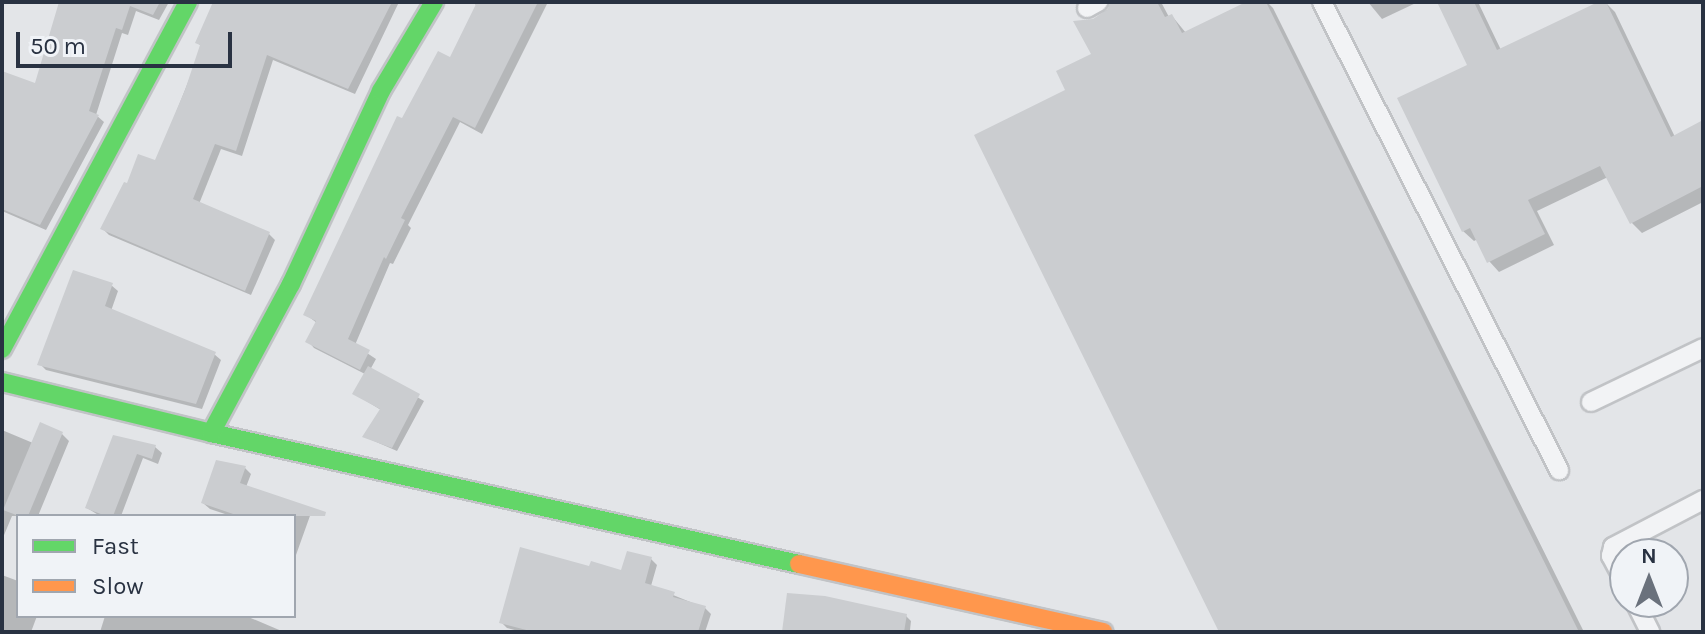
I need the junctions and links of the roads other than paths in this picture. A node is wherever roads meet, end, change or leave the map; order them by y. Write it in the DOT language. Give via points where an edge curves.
graph roads {
  1 [pos="188,2"];
  2 [pos="434,2"];
  3 [pos="1322,2"];
  4 [pos="1703,348"];
  5 [pos="2,349"];
  6 [pos="2,382"];
  7 [pos="1591,402"];
  8 [pos="211,433"];
  9 [pos="1559,470"];
  10 [pos="1703,500"];
  11 [pos="1630,538"];
  12 [pos="1103,632"];
  1 -- 5 [label="street"];
  2 -- 8 [label="street" via="381,91 291,284"];
  3 -- 9 [label="lane"];
  4 -- 7 [label="lane"];
  6 -- 8 [label="street"];
  8 -- 12 [label="street"];
  10 -- 11 [label="lane"];
}
